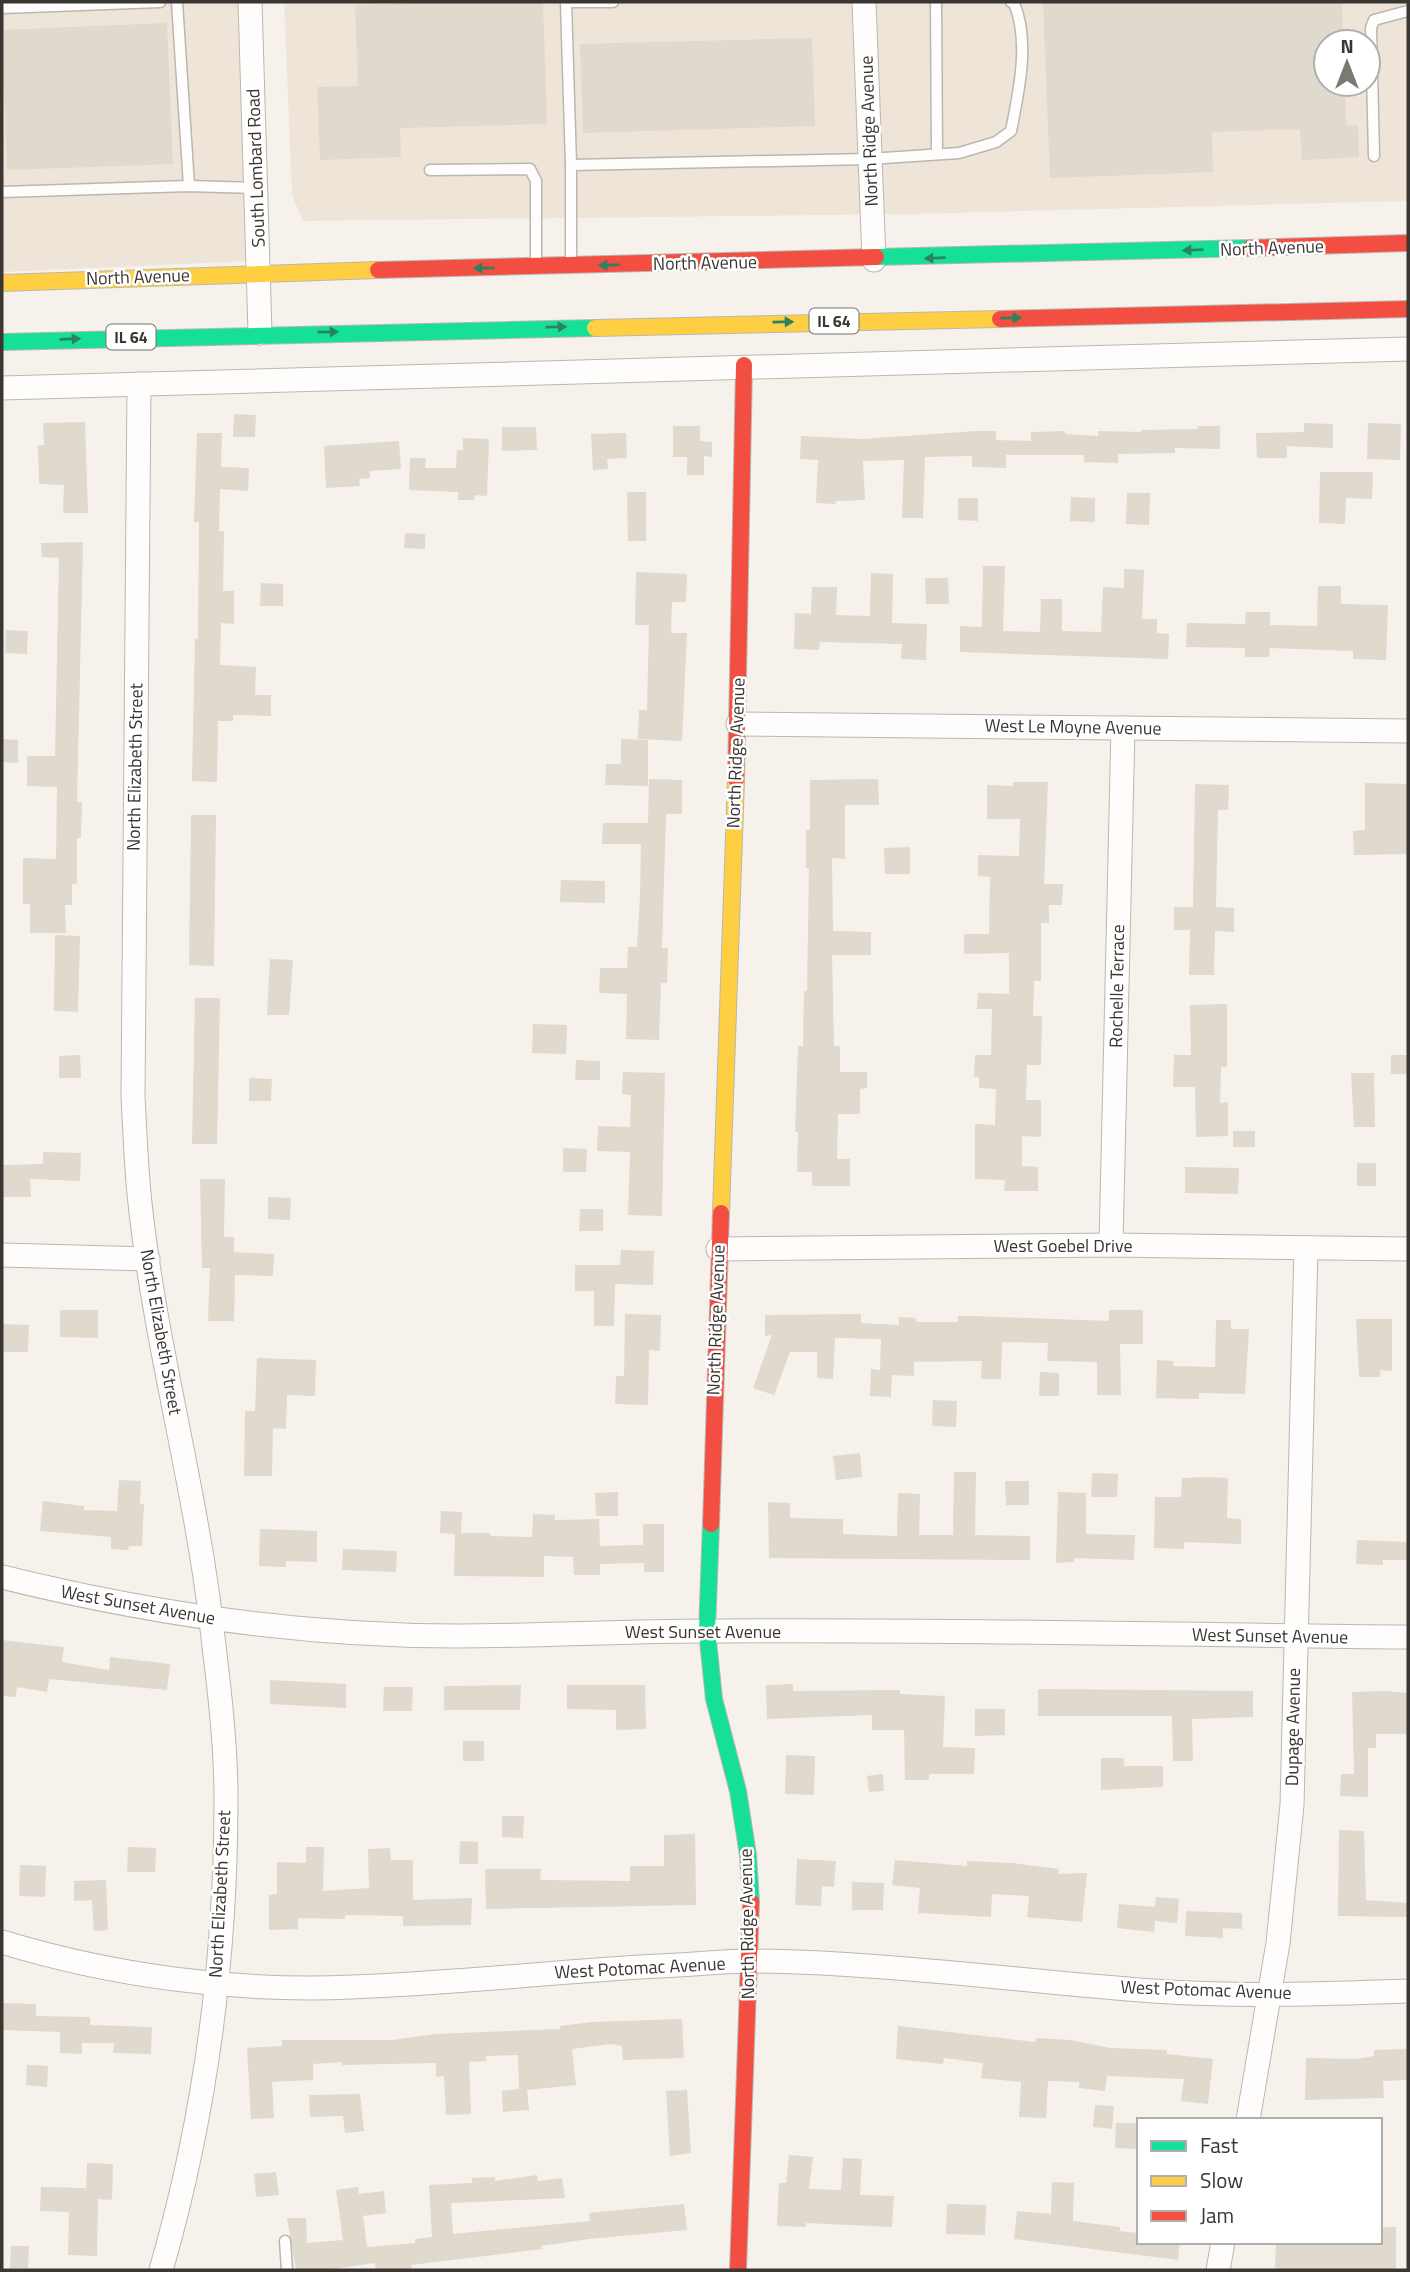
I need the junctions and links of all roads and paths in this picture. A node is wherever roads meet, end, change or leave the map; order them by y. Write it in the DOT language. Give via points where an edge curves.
graph roads {
  1 [pos="160,2"];
  2 [pos="177,2"];
  3 [pos="250,2"];
  4 [pos="566,2"];
  5 [pos="613,2"];
  6 [pos="864,2"];
  7 [pos="936,2"];
  8 [pos="1011,2"];
  9 [pos="2,8"];
  10 [pos="1408,11"];
  11 [pos="937,154"];
  12 [pos="1374,156"];
  13 [pos="869,159"];
  14 [pos="571,165"];
  15 [pos="430,170"];
  16 [pos="189,186"];
  17 [pos="257,188"];
  18 [pos="2,192"];
  19 [pos="1408,243"];
  20 [pos="874,260"];
  21 [pos="572,266"];
  22 [pos="536,267"];
  23 [pos="260,272"];
  24 [pos="2,283"];
  25 [pos="1408,309"];
  26 [pos="260,334"];
  27 [pos="2,342"];
  28 [pos="1408,349"];
  29 [pos="744,365"];
  30 [pos="139,384"];
  31 [pos="2,388"];
  32 [pos="738,724"];
  33 [pos="1124,728"];
  34 [pos="1408,732"];
  35 [pos="1111,1245"];
  36 [pos="1306,1248"];
  37 [pos="718,1249"];
  38 [pos="1408,1249"];
  39 [pos="2,1255"];
  40 [pos="148,1259"];
  41 [pos="2,1577"];
  42 [pos="210,1619"];
  43 [pos="706,1630"];
  44 [pos="1295,1636"];
  45 [pos="1408,1637"];
  46 [pos="2,1942"];
  47 [pos="751,1961"];
  48 [pos="215,1983"];
  49 [pos="1408,1991"];
  50 [pos="1270,1994"];
  51 [pos="1248,2118"];
  52 [pos="285,2241"];
  53 [pos="1223,2244"];
  54 [pos="160,2270"];
  55 [pos="287,2270"];
  56 [pos="738,2270"];
  57 [pos="1218,2270"];
  1 -- 9 [label="lane"];
  2 -- 16 [label="lane"];
  3 -- 17 [label="street, South Lombard Road"];
  4 -- 5 [label="lane"];
  4 -- 14 [label="lane"];
  6 -- 13 [label="street, North Ridge Avenue"];
  7 -- 11 [label="lane"];
  8 -- 11 [label="lane" via="1020,17 1021,85 1011,131 996,142"];
  10 -- 12 [label="lane" via="1386,14 1374,20 1371,28"];
  11 -- 13 [label="lane"];
  13 -- 14 [label="lane"];
  13 -- 20 [label="street, North Ridge Avenue"];
  14 -- 21 [label="lane"];
  15 -- 22 [label="lane" via="530,169 536,181"];
  16 -- 17 [label="lane"];
  16 -- 18 [label="lane"];
  17 -- 23 [label="street, South Lombard Road"];
  19 -- 20 [label="main road, North Avenue, one-way"];
  20 -- 21 [label="main road, North Avenue, one-way"];
  21 -- 22 [label="main road, North Avenue"];
  22 -- 23 [label="main road, North Avenue, one-way"];
  23 -- 24 [label="main road, North Avenue"];
  23 -- 26 [label="street, South Lombard Road"];
  26 -- 25 [label="main road, IL 64, one-way"];
  27 -- 26 [label="main road, IL 64, one-way"];
  28 -- 29 [label="street"];
  29 -- 30 [label="street"];
  29 -- 32 [label="main road, North Ridge Avenue"];
  30 -- 31 [label="street"];
  30 -- 40 [label="street, North Elizabeth Street" via="133,1096 139,1202"];
  32 -- 33 [label="street, West Le Moyne Avenue"];
  32 -- 37 [label="main road, North Ridge Avenue"];
  33 -- 34 [label="street, West Le Moyne Avenue"];
  33 -- 35 [label="street, Rochelle Terrace"];
  35 -- 36 [label="street, West Goebel Drive"];
  35 -- 37 [label="street, West Goebel Drive"];
  36 -- 38 [label="street, West Goebel Drive"];
  36 -- 44 [label="street, Dupage Avenue"];
  37 -- 43 [label="main road, North Ridge Avenue"];
  39 -- 40 [label="street"];
  40 -- 42 [label="street, North Elizabeth Street"];
  41 -- 42 [label="street, West Sunset Avenue"];
  42 -- 43 [label="street, West Sunset Avenue" via="310,1630 455,1636"];
  42 -- 48 [label="street, North Elizabeth Street" via="226,1797"];
  43 -- 44 [label="street, West Sunset Avenue"];
  43 -- 47 [label="main road, North Ridge Avenue" via="714,1699 738,1791 748,1855"];
  44 -- 45 [label="street, West Sunset Avenue"];
  44 -- 50 [label="street, Dupage Avenue" via="1292,1805"];
  46 -- 48 [label="street, West Potomac Avenue" via="114,1969"];
  47 -- 48 [label="street, West Potomac Avenue" via="361,1987"];
  47 -- 50 [label="street, West Potomac Avenue" via="885,1965 1155,1991"];
  47 -- 56 [label="main road, North Ridge Avenue"];
  48 -- 54 [label="street, North Elizabeth Street" via="198,2113"];
  49 -- 50 [label="street, West Potomac Avenue"];
  50 -- 51 [label="street, Dupage Avenue"];
  52 -- 55 [label="lane"];
  53 -- 57 [label="street"];
}
